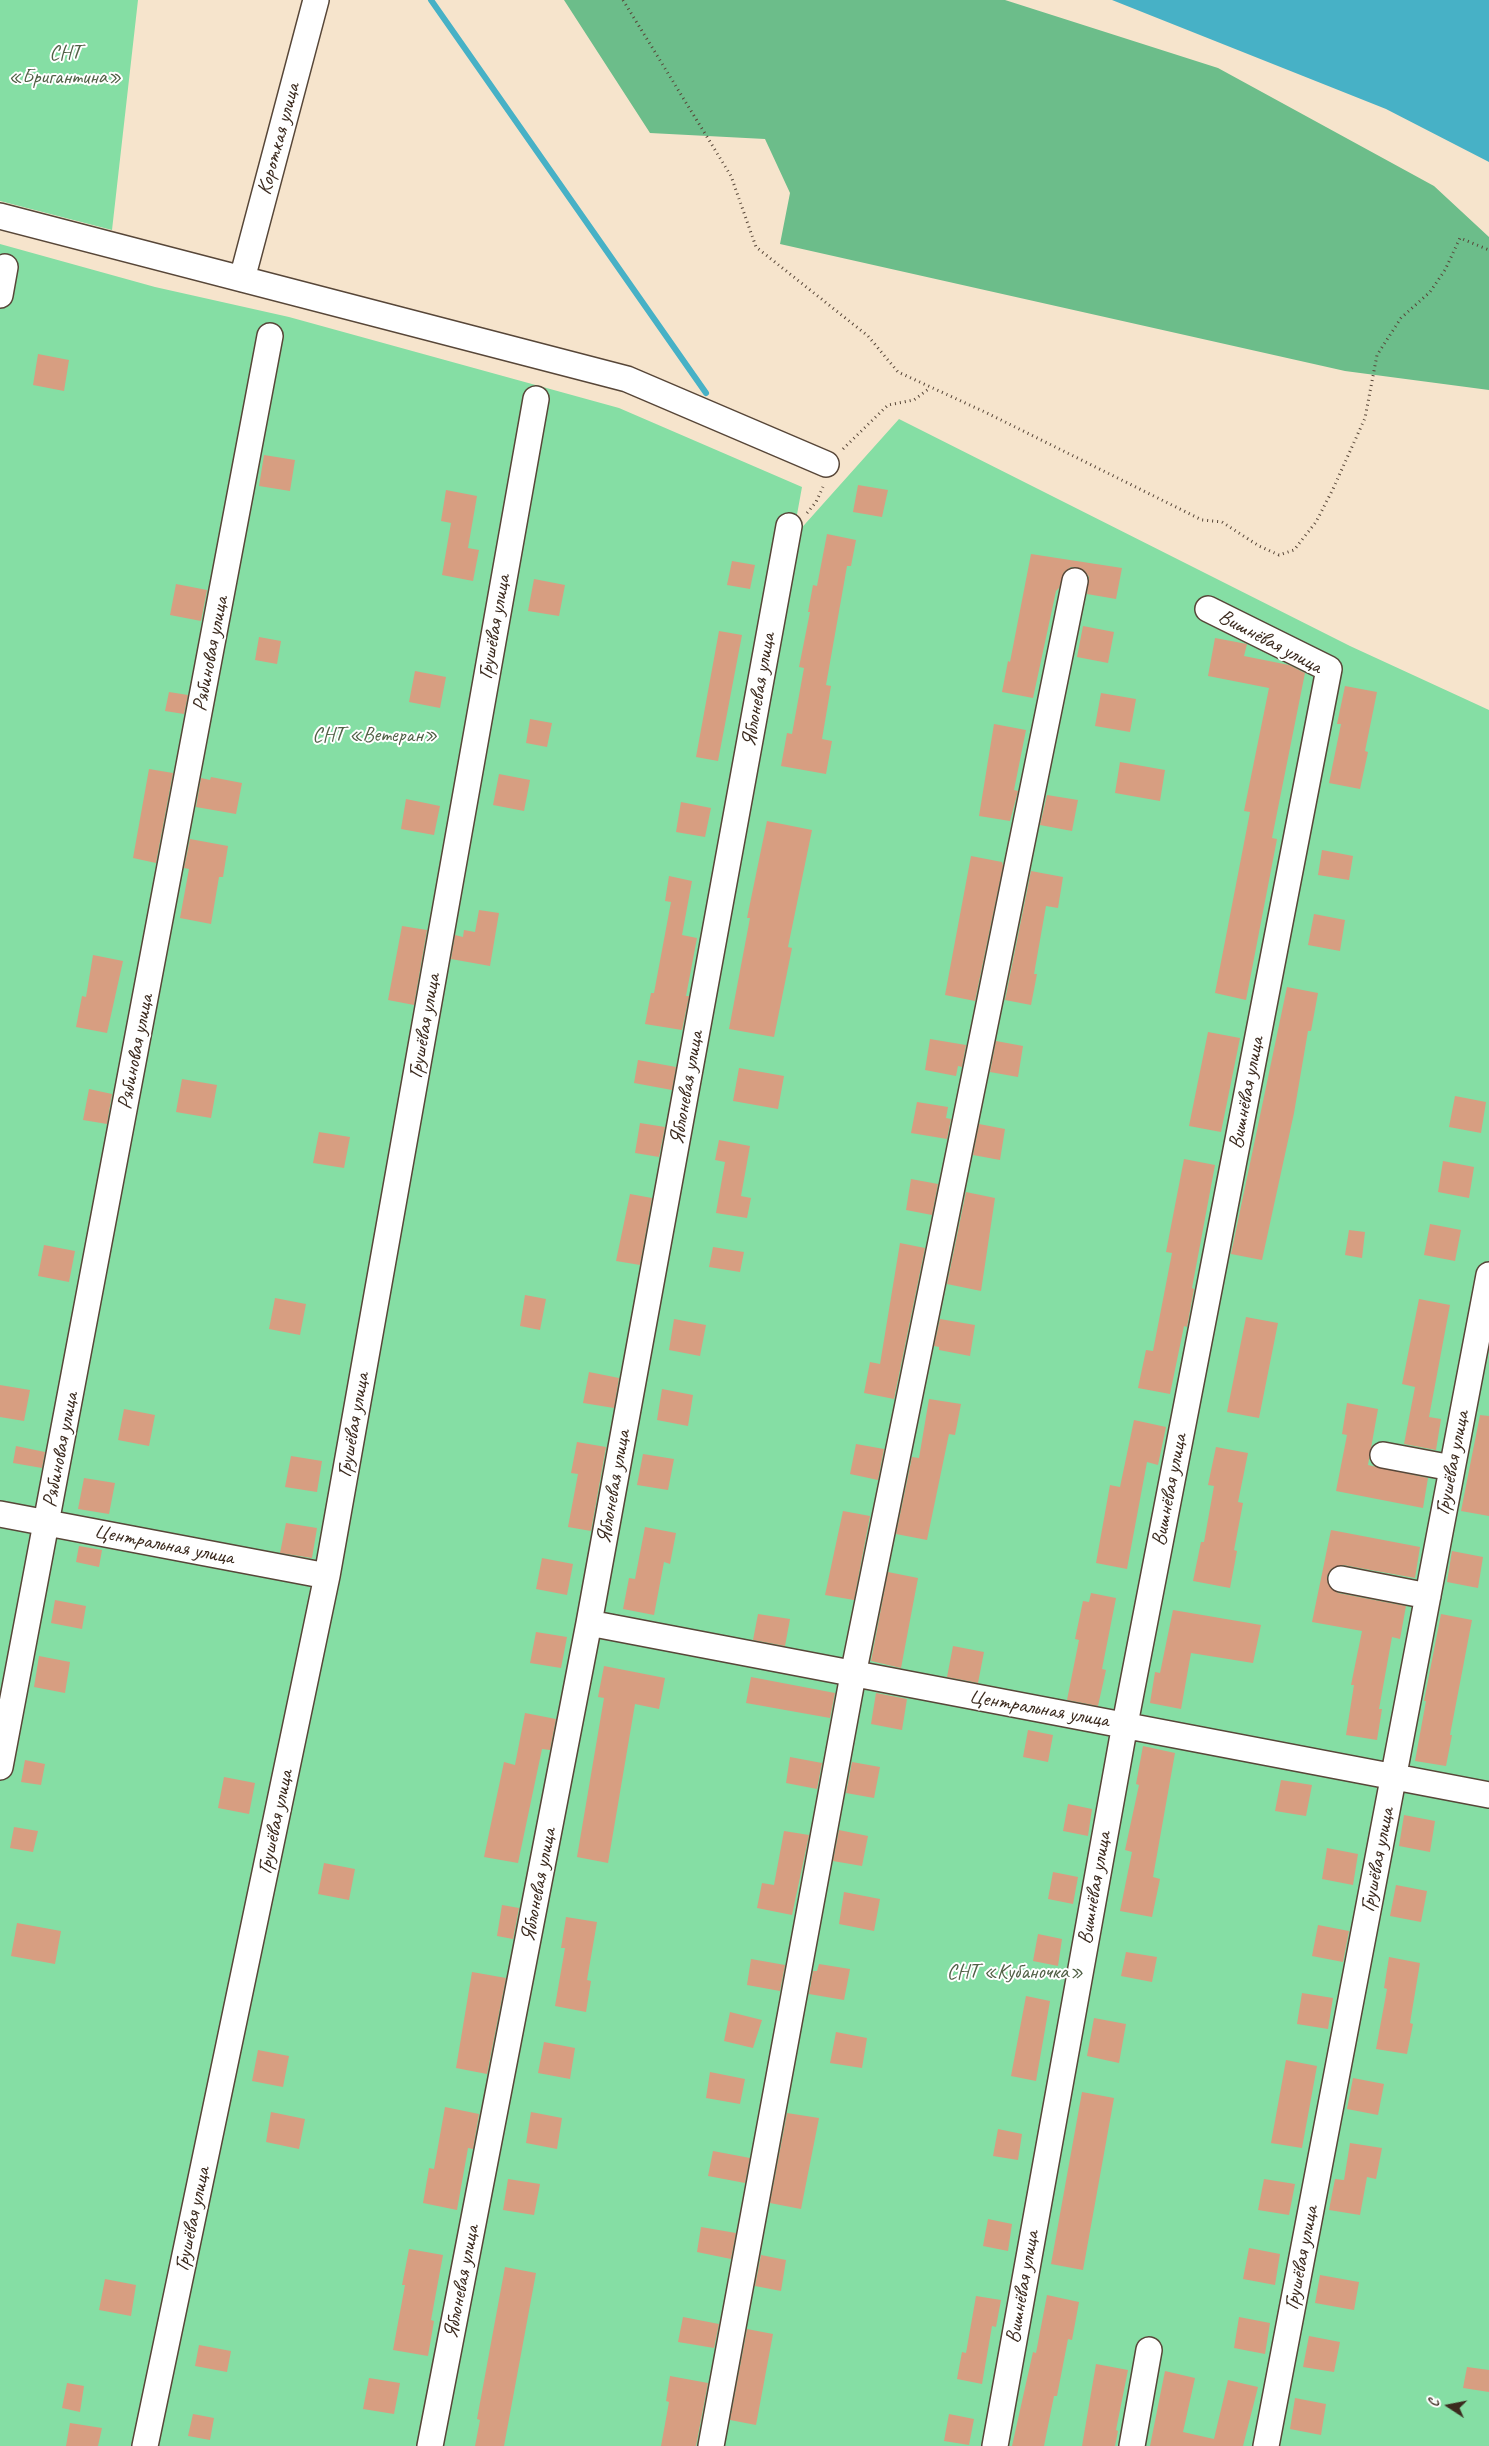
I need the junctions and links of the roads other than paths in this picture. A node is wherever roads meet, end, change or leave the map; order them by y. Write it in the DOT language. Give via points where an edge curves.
graph roads {
  1 [pos="316,0"];
  2 [pos="0,216"];
  3 [pos="5,267"];
  4 [pos="242,279"];
  5 [pos="0,295"];
  6 [pos="270,336"];
  7 [pos="536,399"];
  8 [pos="826,464"];
  9 [pos="789,526"];
  10 [pos="1075,581"];
  11 [pos="1208,609"];
  12 [pos="1489,1275"];
  13 [pos="1383,1455"];
  14 [pos="1452,1468"];
  15 [pos="0,1514"];
  16 [pos="47,1523"];
  17 [pos="327,1576"];
  18 [pos="1341,1579"];
  19 [pos="1428,1596"];
  20 [pos="589,1623"];
  21 [pos="853,1675"];
  22 [pos="1125,1724"];
  23 [pos="0,1767"];
  24 [pos="1394,1777"];
  25 [pos="1489,1796"];
  26 [pos="1149,2350"];
  27 [pos="145,2446"];
  28 [pos="430,2446"];
  29 [pos="711,2446"];
  30 [pos="995,2446"];
  31 [pos="1132,2446"];
  32 [pos="1266,2446"];
  1 -- 4 [label="street, Короткая улица"];
  2 -- 4 [label="street"];
  3 -- 5 [label="street"];
  4 -- 8 [label="street" via="627,379"];
  6 -- 16 [label="street, Рябиновая улица"];
  7 -- 17 [label="street, Грушёвая улица"];
  9 -- 20 [label="street, Яблоневая улица"];
  10 -- 21 [label="street"];
  11 -- 22 [label="street, Вишнёвая улица" via="1329,668"];
  12 -- 14 [label="street, Грушёвая улица"];
  13 -- 14 [label="street"];
  14 -- 19 [label="street, Грушёвая улица"];
  15 -- 16 [label="street, Центральная улица"];
  16 -- 17 [label="street, Центральная улица"];
  16 -- 23 [label="street, Рябиновая улица"];
  17 -- 27 [label="street, Грушёвая улица"];
  18 -- 19 [label="street"];
  19 -- 24 [label="street, Грушёвая улица"];
  20 -- 21 [label="street, Центральная улица"];
  20 -- 28 [label="street, Яблоневая улица"];
  21 -- 22 [label="street, Центральная улица"];
  21 -- 29 [label="street"];
  22 -- 24 [label="street, Центральная улица"];
  22 -- 30 [label="street, Вишнёвая улица"];
  24 -- 25 [label="street, Центральная улица"];
  24 -- 32 [label="street, Грушёвая улица"];
  26 -- 31 [label="street"];
}
